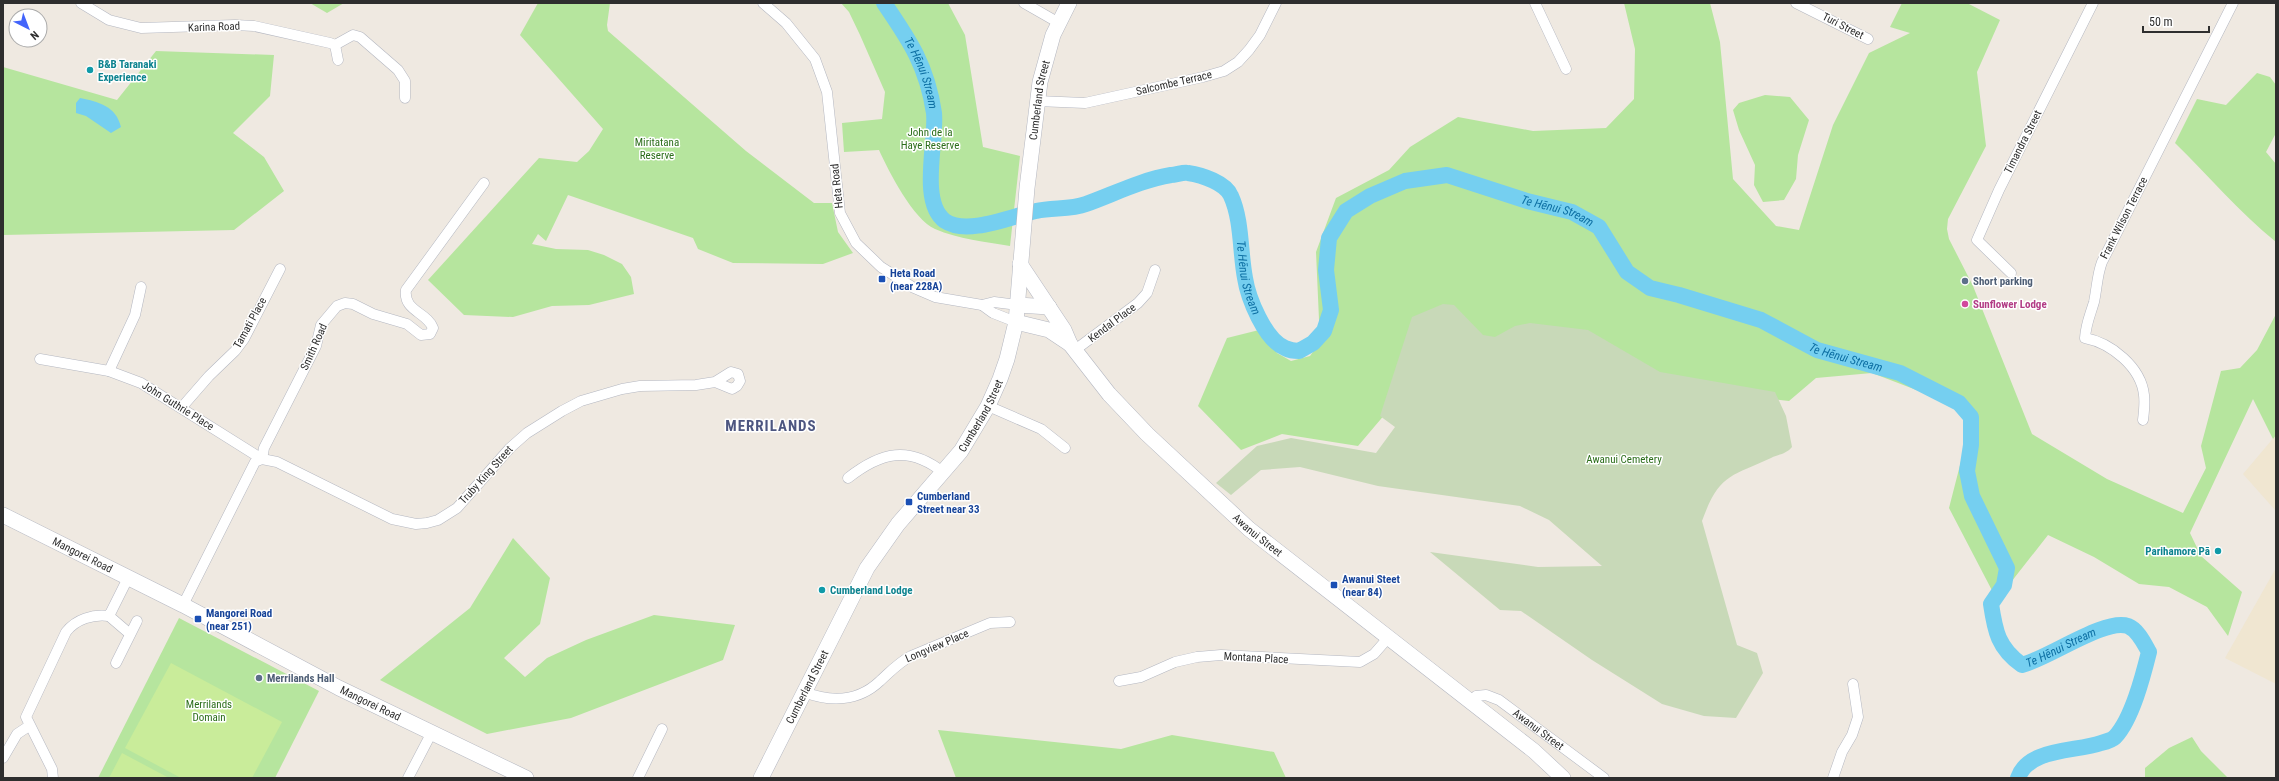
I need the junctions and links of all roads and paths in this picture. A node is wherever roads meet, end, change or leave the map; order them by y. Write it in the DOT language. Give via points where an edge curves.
graph roads {
  1 [pos="81,3"];
  2 [pos="763,3"];
  3 [pos="1024,3"];
  4 [pos="1069,3"];
  5 [pos="1276,3"];
  6 [pos="1535,3"];
  7 [pos="1796,3"];
  8 [pos="2233,3"];
  9 [pos="2090,4"];
  10 [pos="1059,23"];
  11 [pos="1868,39"];
  12 [pos="335,46"];
  13 [pos="338,60"];
  14 [pos="1566,69"];
  15 [pos="405,98"];
  16 [pos="1038,100"];
  17 [pos="484,183"];
  18 [pos="1020,264"];
  19 [pos="280,270"];
  20 [pos="1155,270"];
  21 [pos="2011,273"];
  22 [pos="141,287"];
  23 [pos="982,305"];
  24 [pos="1018,305"];
  25 [pos="1049,307"];
  26 [pos="1016,322"];
  27 [pos="1072,347"];
  28 [pos="40,359"];
  29 [pos="109,372"];
  30 [pos="715,382"];
  31 [pos="988,406"];
  32 [pos="182,407"];
  33 [pos="2143,420"];
  34 [pos="1064,448"];
  35 [pos="262,459"];
  36 [pos="944,473"];
  37 [pos="848,478"];
  38 [pos="4,518"];
  39 [pos="128,578"];
  40 [pos="183,605"];
  41 [pos="109,616"];
  42 [pos="137,621"];
  43 [pos="1010,622"];
  44 [pos="130,634"];
  45 [pos="1388,638"];
  46 [pos="116,663"];
  47 [pos="1118,681"];
  48 [pos="1853,684"];
  49 [pos="804,692"];
  50 [pos="1470,701"];
  51 [pos="29,726"];
  52 [pos="662,729"];
  53 [pos="432,732"];
  54 [pos="3,758"];
  55 [pos="53,778"];
  56 [pos="408,778"];
  57 [pos="526,778"];
  58 [pos="638,778"];
  59 [pos="760,778"];
  60 [pos="1564,778"];
  61 [pos="1604,778"];
  62 [pos="1833,778"];
  1 -- 12 [label="street, Karina Road" via="109,20 141,28 254,26"];
  2 -- 23 [label="street, Heta Road" via="786,23 815,59 827,92 840,214 856,243 881,267 914,288 935,297"];
  3 -- 10 [label="street"];
  4 -- 10 [label="street, Cumberland Street"];
  5 -- 16 [label="street, Salcombe Terrace" via="1260,35 1249,50 1238,62 1224,71 1085,103"];
  6 -- 14 [label="street"];
  7 -- 11 [label="street, Turi Street"];
  8 -- 33 [label="street, Frank Wilson Terrace" via="2096,276 2094,301 2086,323 2085,338 2100,341 2114,349 2141,382 2144,395"];
  9 -- 21 [label="street, Timandra Street" via="1977,240"];
  10 -- 16 [label="street, Cumberland Street" via="1045,62"];
  12 -- 13 [label="street"];
  12 -- 15 [label="street" via="353,35 360,37 398,70 405,81"];
  16 -- 18 [label="street, Cumberland Street"];
  17 -- 35 [label="street, Smith Road" via="406,290 406,300 411,307 431,323 433,328 430,334 421,335 407,324 373,314 353,304 337,306 322,325 316,346 264,448"];
  18 -- 24 [label="street, Cumberland Street"];
  18 -- 25 [label="street, Awanui Street"];
  19 -- 32 [label="street, Tamati Place" via="235,352 209,376"];
  20 -- 27 [label="street, Kendal Place" via="1147,293 1138,303"];
  22 -- 29 [label="street" via="135,315"];
  23 -- 24 [label="street, Heta Road" via="994,302"];
  23 -- 26 [label="street, Heta Road" via="993,313"];
  24 -- 25 [label="street"];
  24 -- 26 [label="street, Cumberland Street"];
  25 -- 27 [label="street, Awanui Street"];
  26 -- 27 [label="street, Awanui Street" via="1049,330"];
  26 -- 31 [label="street, Cumberland Street" via="1007,359"];
  27 -- 45 [label="street, Awanui Street" via="1127,414 1231,514"];
  28 -- 29 [label="street, John Guthrie Place"];
  29 -- 32 [label="street, John Guthrie Place" via="142,383"];
  30 -- 35 [label="street, Truby King Street" via="622,389 581,401 562,410 527,433 510,448 456,508 438,520 427,523 416,524 392,519 277,462"];
  31 -- 34 [label="street" via="1041,429"];
  31 -- 36 [label="street, Cumberland Street" via="972,435"];
  32 -- 35 [label="street, John Guthrie Place"];
  35 -- 40 [label="street, Smith Road" via="255,462"];
  36 -- 37 [label="street" via="918,457 899,454 874,460"];
  36 -- 49 [label="street, Cumberland Street" via="898,524 867,568"];
  38 -- 39 [label="street, Mangorei Road"];
  39 -- 40 [label="street, Mangorei Road"];
  39 -- 41 [label="street"];
  40 -- 53 [label="street, Mangorei Road" via="339,688"];
  41 -- 44 [label="street"];
  41 -- 51 [label="street" via="97,614 72,624 66,632 26,717"];
  42 -- 44 [label="street"];
  43 -- 49 [label="street, Longview Place" via="990,623 911,656 900,662 866,691 856,695 832,700"];
  44 -- 46 [label="street"];
  45 -- 47 [label="street, Montana Place" via="1374,654 1360,662 1198,657 1175,662 1141,677"];
  45 -- 50 [label="street, Awanui Street"];
  48 -- 62 [label="street" via="1858,717"];
  49 -- 59 [label="street, Cumberland Street"];
  50 -- 60 [label="street, Awanui Street"];
  50 -- 61 [label="street, Awanui Street" via="1476,696 1486,694 1499,700"];
  51 -- 54 [label="street" via="17,734"];
  51 -- 55 [label="street" via="52,768"];
  52 -- 58 [label="street"];
  53 -- 56 [label="street"];
  53 -- 57 [label="street, Mangorei Road"];
}
